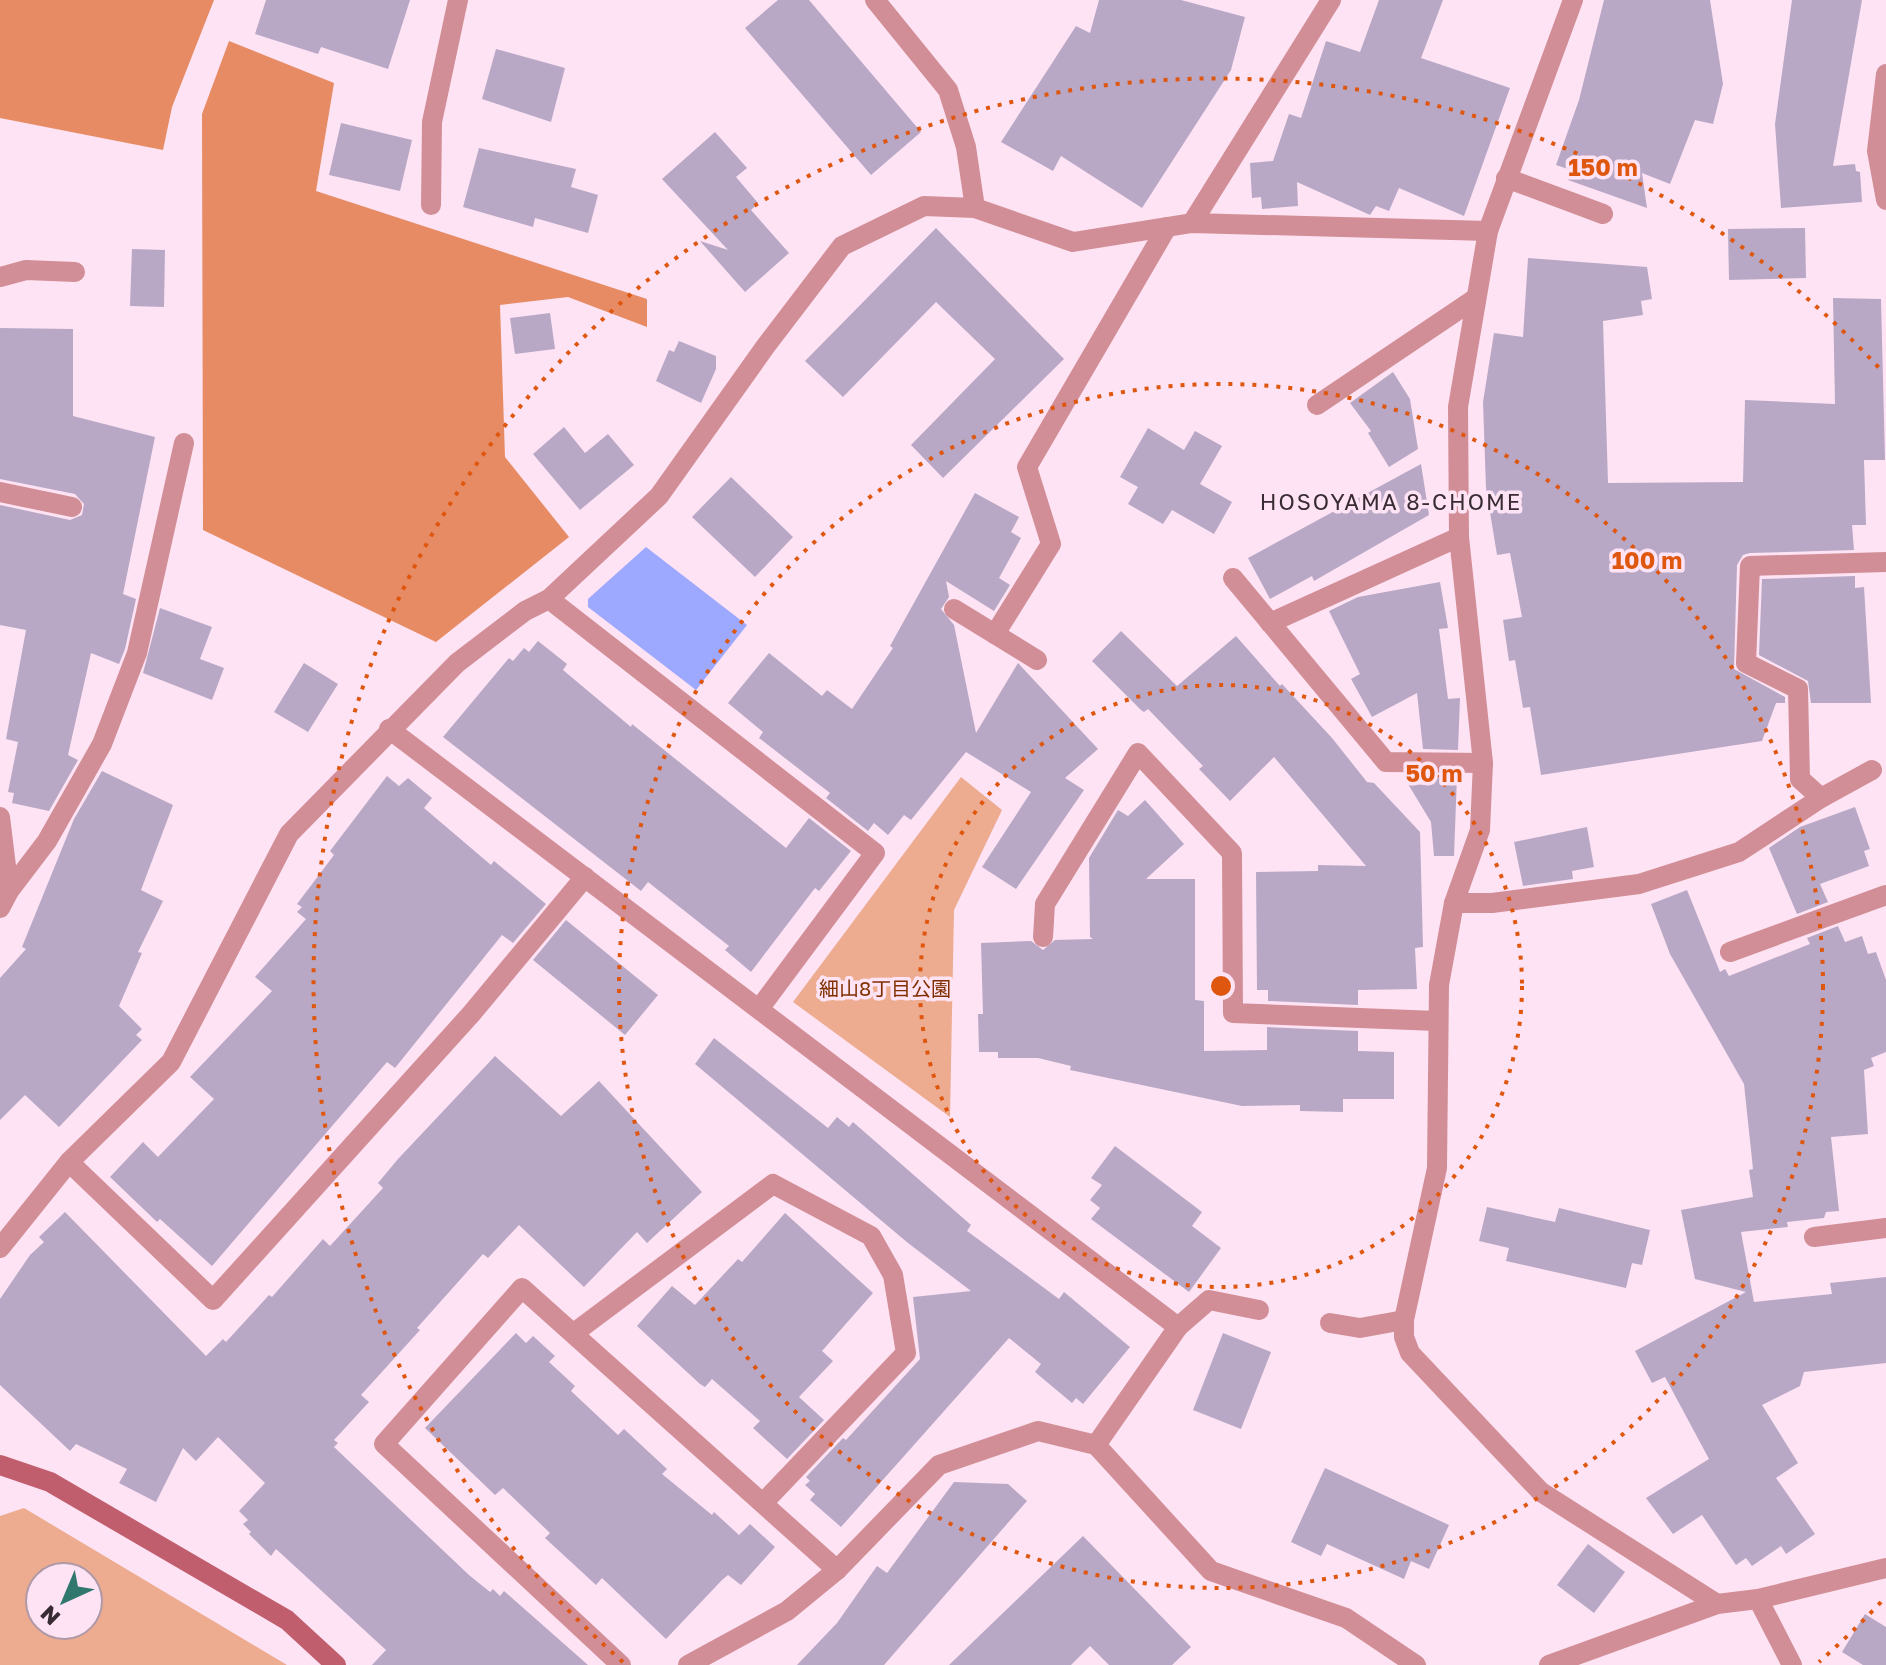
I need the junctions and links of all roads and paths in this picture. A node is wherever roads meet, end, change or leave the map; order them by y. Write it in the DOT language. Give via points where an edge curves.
graph roads {
  1 [pos="458,0"];
  2 [pos="875,0"];
  3 [pos="1331,0"];
  4 [pos="1573,0"];
  5 [pos="1886,74"];
  6 [pos="1506,178"];
  7 [pos="1886,200"];
  8 [pos="431,205"];
  9 [pos="975,208"];
  10 [pos="1603,214"];
  11 [pos="1192,223"];
  12 [pos="1167,227"];
  13 [pos="1488,231"];
  14 [pos="75,272"];
  15 [pos="0,277"];
  16 [pos="1476,298"];
  17 [pos="1317,405"];
  18 [pos="184,443"];
  19 [pos="0,492"];
  20 [pos="72,507"];
  21 [pos="1459,537"];
  22 [pos="1886,562"];
  23 [pos="1233,578"];
  24 [pos="549,599"];
  25 [pos="954,609"];
  26 [pos="1270,623"];
  27 [pos="995,634"];
  28 [pos="1037,660"];
  29 [pos="389,729"];
  30 [pos="1483,763"];
  31 [pos="1872,770"];
  32 [pos="1821,798"];
  33 [pos="0,817"];
  34 [pos="585,877"];
  35 [pos="1886,895"];
  36 [pos="4,899"];
  37 [pos="1454,903"];
  38 [pos="1043,937"];
  39 [pos="1730,952"];
  40 [pos="759,1009"];
  41 [pos="1437,1021"];
  42 [pos="69,1162"];
  43 [pos="1886,1228"];
  44 [pos="1814,1237"];
  45 [pos="0,1248"];
  46 [pos="1259,1310"];
  47 [pos="1404,1320"];
  48 [pos="1330,1323"];
  49 [pos="1178,1327"];
  50 [pos="574,1333"];
  51 [pos="1096,1445"];
  52 [pos="0,1465"];
  53 [pos="763,1503"];
  54 [pos="1886,1568"];
  55 [pos="837,1570"];
  56 [pos="1758,1599"];
  57 [pos="1717,1604"];
  58 [pos="336,1665"];
  59 [pos="621,1665"];
  60 [pos="688,1665"];
  61 [pos="1416,1665"];
  62 [pos="1549,1665"];
  63 [pos="1792,1665"];
  1 -- 8 [label="street" via="432,122"];
  2 -- 9 [label="street" via="948,90 966,147"];
  3 -- 11 [label="street"];
  4 -- 6 [label="street"];
  5 -- 7 [label="street" via="1877,151"];
  6 -- 10 [label="street"];
  6 -- 13 [label="street"];
  9 -- 12 [label="street" via="1073,242"];
  9 -- 24 [label="street" via="924,206 842,246 659,496"];
  11 -- 12 [label="street"];
  11 -- 13 [label="street"];
  12 -- 27 [label="street" via="1027,467 1051,544"];
  13 -- 16 [label="street"];
  14 -- 15 [label="street" via="26,270"];
  16 -- 17 [label="street"];
  16 -- 21 [label="street" via="1458,407"];
  18 -- 36 [label="street" via="137,653 102,744 47,841"];
  19 -- 20 [label="street"];
  21 -- 26 [label="street"];
  21 -- 30 [label="street"];
  22 -- 32 [label="street" via="1750,566 1746,663 1798,689 1800,779"];
  23 -- 26 [label="street"];
  24 -- 29 [label="street" via="457,663"];
  24 -- 40 [label="street" via="875,853"];
  25 -- 27 [label="street"];
  26 -- 30 [label="street" via="1386,762"];
  27 -- 28 [label="street"];
  29 -- 34 [label="street"];
  29 -- 42 [label="street" via="289,834 171,1062"];
  30 -- 37 [label="street" via="1480,830"];
  31 -- 32 [label="street"];
  32 -- 37 [label="street" via="1739,852 1639,884"];
  33 -- 36 [label="street"];
  34 -- 40 [label="street"];
  34 -- 42 [label="street" via="472,1013 213,1300"];
  35 -- 39 [label="street"];
  37 -- 41 [label="street"];
  38 -- 41 [label="street" via="1045,904 1138,753 1232,853 1233,1013"];
  40 -- 49 [label="street"];
  41 -- 47 [label="street" via="1437,1168"];
  42 -- 45 [label="street"];
  43 -- 44 [label="street"];
  46 -- 49 [label="street" via="1209,1300"];
  47 -- 48 [label="street" via="1360,1328"];
  47 -- 57 [label="street" via="1410,1353 1541,1492"];
  49 -- 51 [label="street"];
  50 -- 53 [label="street"];
  50 -- 53 [label="street" via="773,1184 871,1236 893,1275 906,1353"];
  50 -- 59 [label="street" via="522,1288 384,1444"];
  51 -- 55 [label="street" via="1038,1431 939,1465"];
  51 -- 61 [label="street" via="1211,1571 1346,1618"];
  52 -- 58 [label="street" via="50,1482 287,1620"];
  53 -- 55 [label="street"];
  54 -- 56 [label="street"];
  55 -- 60 [label="street" via="787,1611"];
  56 -- 57 [label="street"];
  56 -- 63 [label="street"];
  57 -- 62 [label="street"];
}
